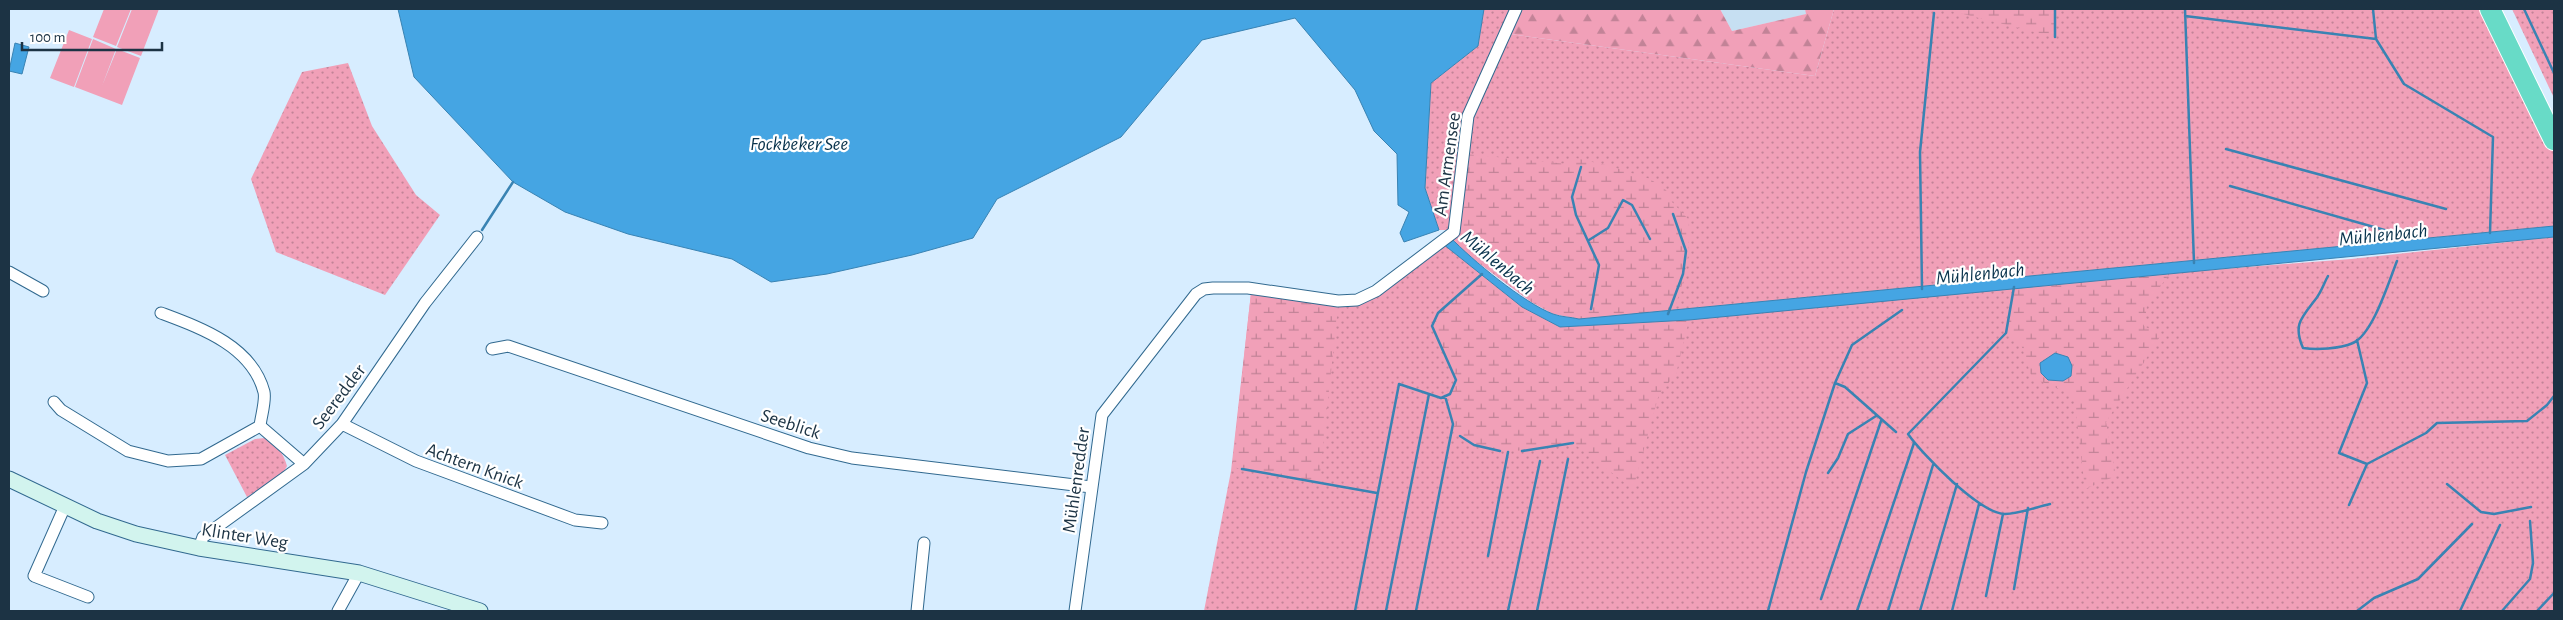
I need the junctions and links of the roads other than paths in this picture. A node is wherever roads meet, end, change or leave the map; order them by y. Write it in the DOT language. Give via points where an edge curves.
graph roads {
  1 [pos="1516,9"];
  2 [pos="2490,9"];
  3 [pos="2504,9"];
  4 [pos="2554,116"];
  5 [pos="2554,140"];
  6 [pos="477,236"];
  7 [pos="9,272"];
  8 [pos="43,291"];
  9 [pos="1196,294"];
  10 [pos="161,313"];
  11 [pos="492,350"];
  12 [pos="54,402"];
  13 [pos="342,424"];
  14 [pos="260,426"];
  15 [pos="304,464"];
  16 [pos="9,480"];
  17 [pos="1091,487"];
  18 [pos="65,506"];
  19 [pos="602,523"];
  20 [pos="924,542"];
  21 [pos="199,548"];
  22 [pos="359,573"];
  23 [pos="88,597"];
  24 [pos="338,611"];
  25 [pos="480,611"];
  26 [pos="917,611"];
  27 [pos="1075,611"];
  1 -- 9 [label="street, Am Armensee" via="1468,116 1454,232 1376,291 1357,300 1338,302 1248,288 1204,289"];
  2 -- 5 [label="highway"];
  3 -- 4 [label="highway"];
  6 -- 13 [label="street, Seeredder" via="425,303"];
  7 -- 8 [label="street"];
  9 -- 17 [label="street, Mühlenredder" via="1102,415"];
  10 -- 14 [label="street" via="205,330 248,360 264,393"];
  11 -- 17 [label="street, Seeblick" via="508,346 809,448 852,458"];
  12 -- 14 [label="street" via="61,410 128,451 168,461 201,459"];
  13 -- 15 [label="street, Seeredder"];
  13 -- 19 [label="street, Achtern Knick" via="425,465 575,520"];
  14 -- 15 [label="street"];
  15 -- 21 [label="street, Seeredder" via="203,537"];
  16 -- 18 [label="street, Klinter Weg"];
  17 -- 27 [label="street, Mühlenredder"];
  18 -- 21 [label="street, Klinter Weg" via="136,534"];
  18 -- 23 [label="street" via="34,576"];
  20 -- 26 [label="street"];
  21 -- 22 [label="street, Klinter Weg"];
  22 -- 24 [label="street"];
  22 -- 25 [label="street, Klinter Weg"];
}
